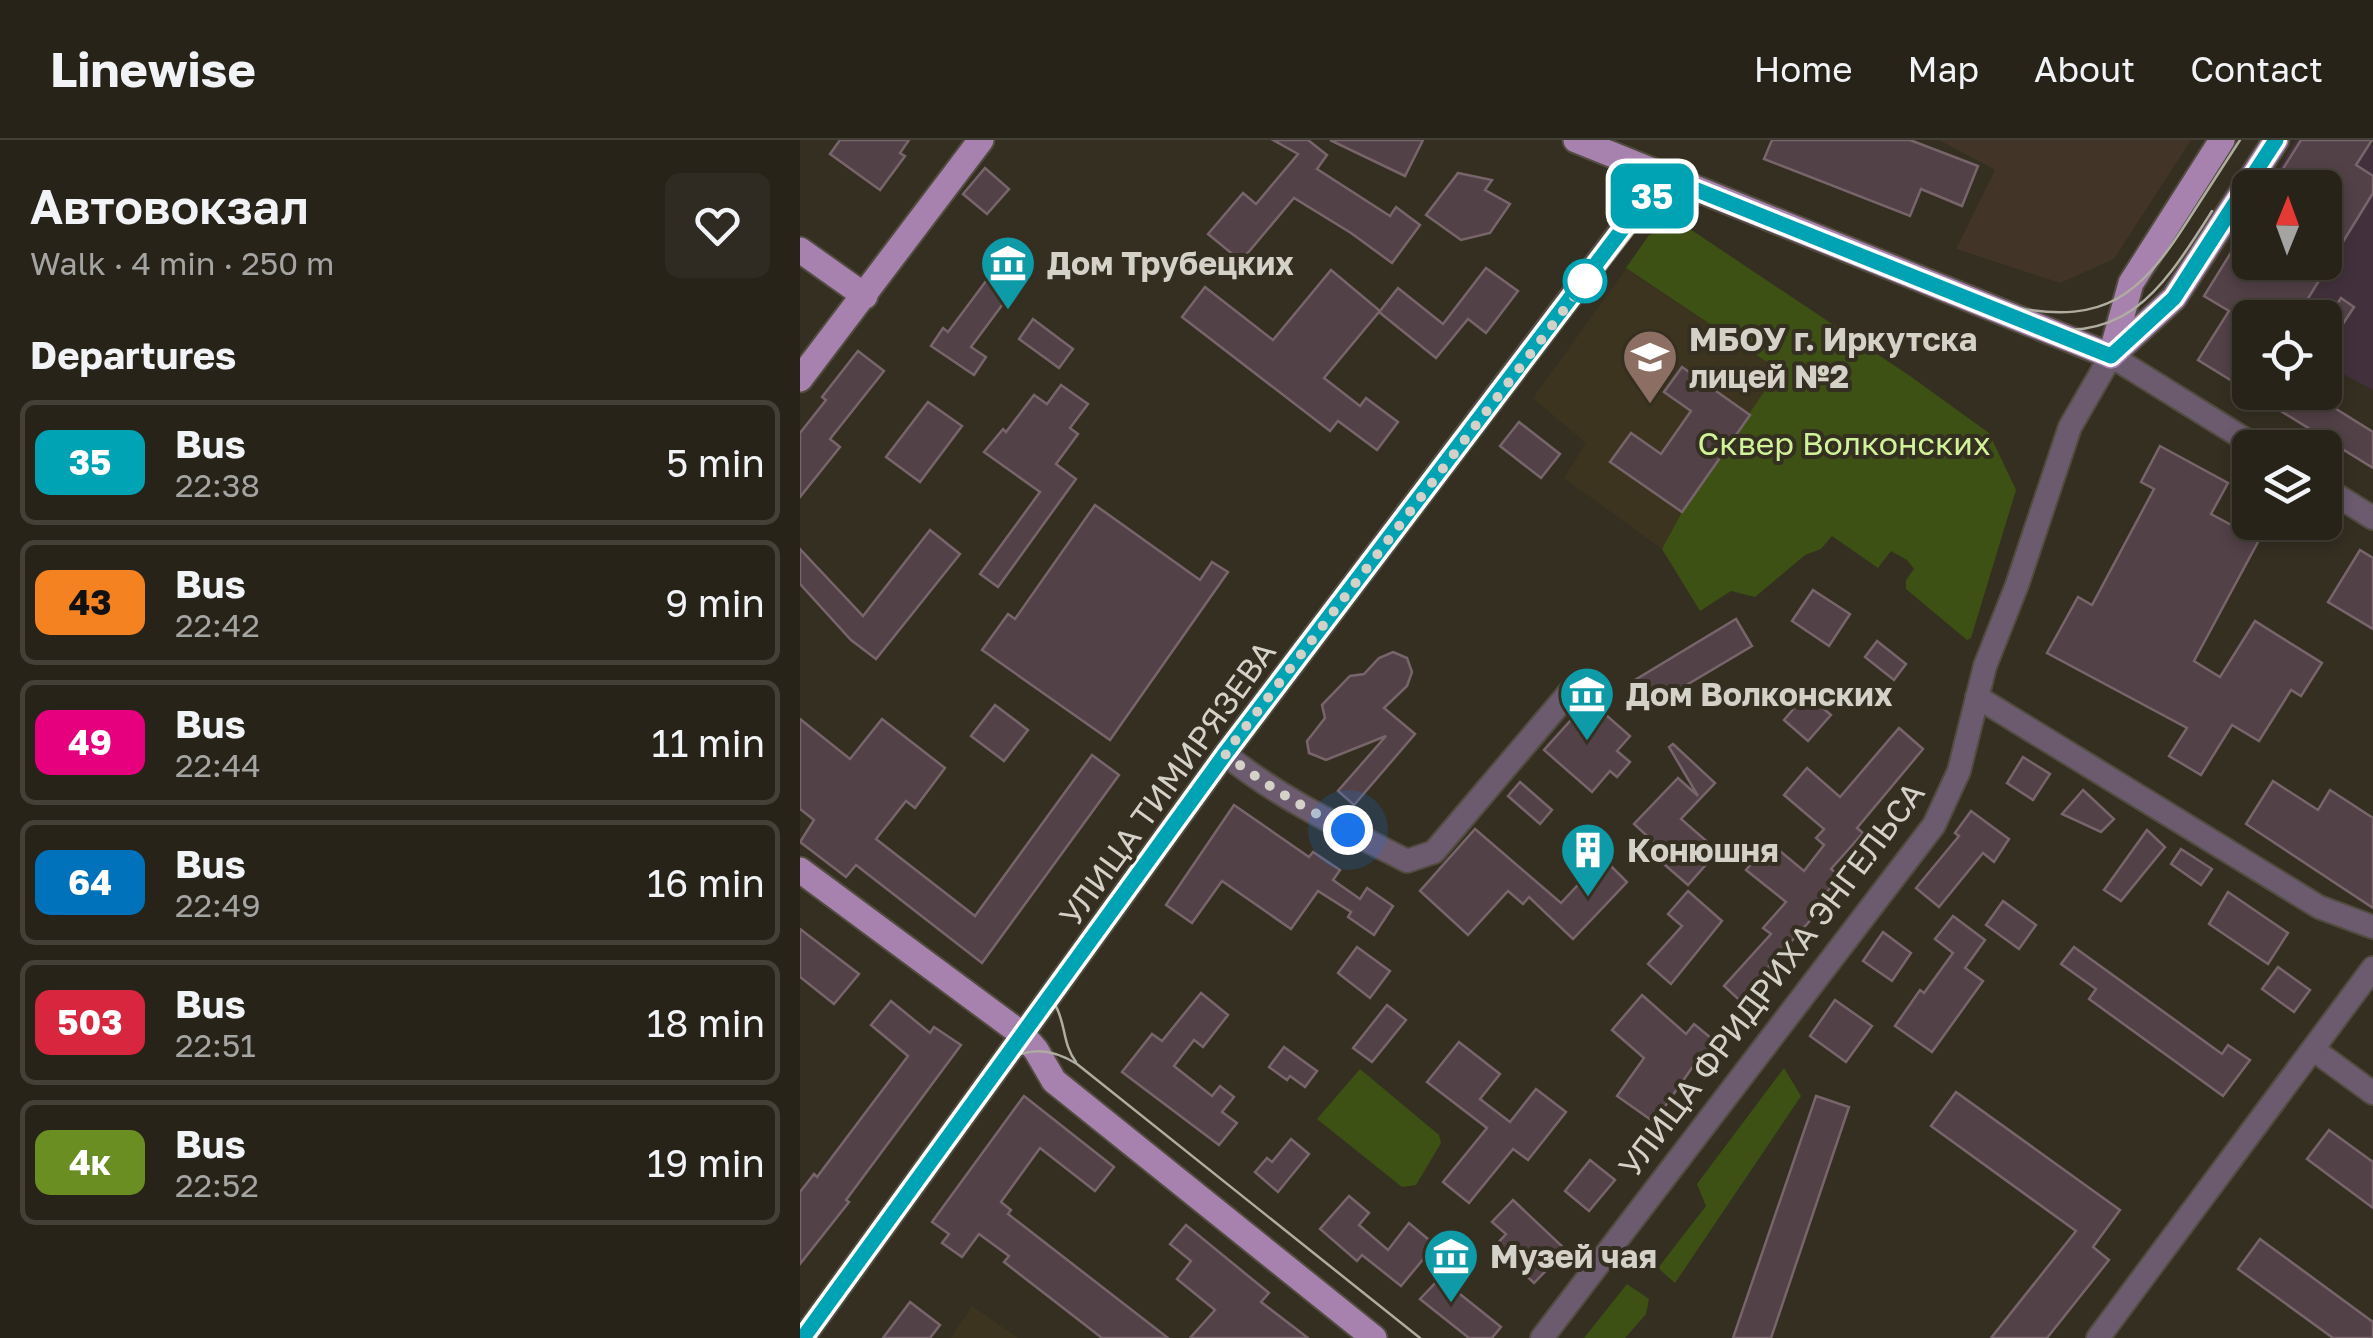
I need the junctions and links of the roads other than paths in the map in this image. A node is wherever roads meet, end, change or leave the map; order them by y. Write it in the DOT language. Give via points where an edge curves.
graph roads {
  1 [pos="981,140"];
  2 [pos="1576,140"];
  3 [pos="2222,140"];
  4 [pos="2276,140"];
  5 [pos="1662,176"];
  6 [pos="800,250"];
  7 [pos="865,296"];
  8 [pos="2111,356"];
  9 [pos="800,380"];
  10 [pos="2232,431"];
  11 [pos="2342,499"];
  12 [pos="2373,518"];
  13 [pos="1578,680"];
  14 [pos="1977,697"];
  15 [pos="1225,754"];
  16 [pos="800,870"];
  17 [pos="2373,928"];
  18 [pos="2373,968"];
  19 [pos="1022,1035"];
  20 [pos="2314,1050"];
  21 [pos="2373,1093"];
  22 [pos="803,1338"];
  23 [pos="1374,1338"];
  24 [pos="1542,1338"];
  25 [pos="2098,1338"];
  1 -- 7 [label="main road"];
  2 -- 5 [label="main road"];
  3 -- 8 [label="main road, УЛИЦА ФРИДРИХА ЭНГЕЛЬСА" via="2130,283"];
  4 -- 8 [label="main road, УЛИЦА ФРИДРИХА ЭНГЕЛЬСА" via="2174,298"];
  5 -- 8 [label="main road"];
  5 -- 15 [label="street, УЛИЦА ТИМИРЯЗЕВА"];
  6 -- 7 [label="main road"];
  7 -- 9 [label="main road"];
  8 -- 10 [label="street"];
  8 -- 14 [label="street, УЛИЦА ФРИДРИХА ЭНГЕЛЬСА" via="2070,427"];
  11 -- 12 [label="street"];
  13 -- 15 [label="street" via="1434,852 1407,861 1289,800"];
  14 -- 17 [label="street" via="2319,908"];
  14 -- 24 [label="street, УЛИЦА ФРИДРИХА ЭНГЕЛЬСА" via="1959,771 1934,825"];
  15 -- 19 [label="street, УЛИЦА ТИМИРЯЗЕВА"];
  16 -- 19 [label="main road"];
  18 -- 20 [label="street"];
  19 -- 22 [label="street, УЛИЦА ТИМИРЯЗЕВА"];
  19 -- 23 [label="main road" via="1054,1080"];
  20 -- 21 [label="street"];
  20 -- 25 [label="street"];
}
